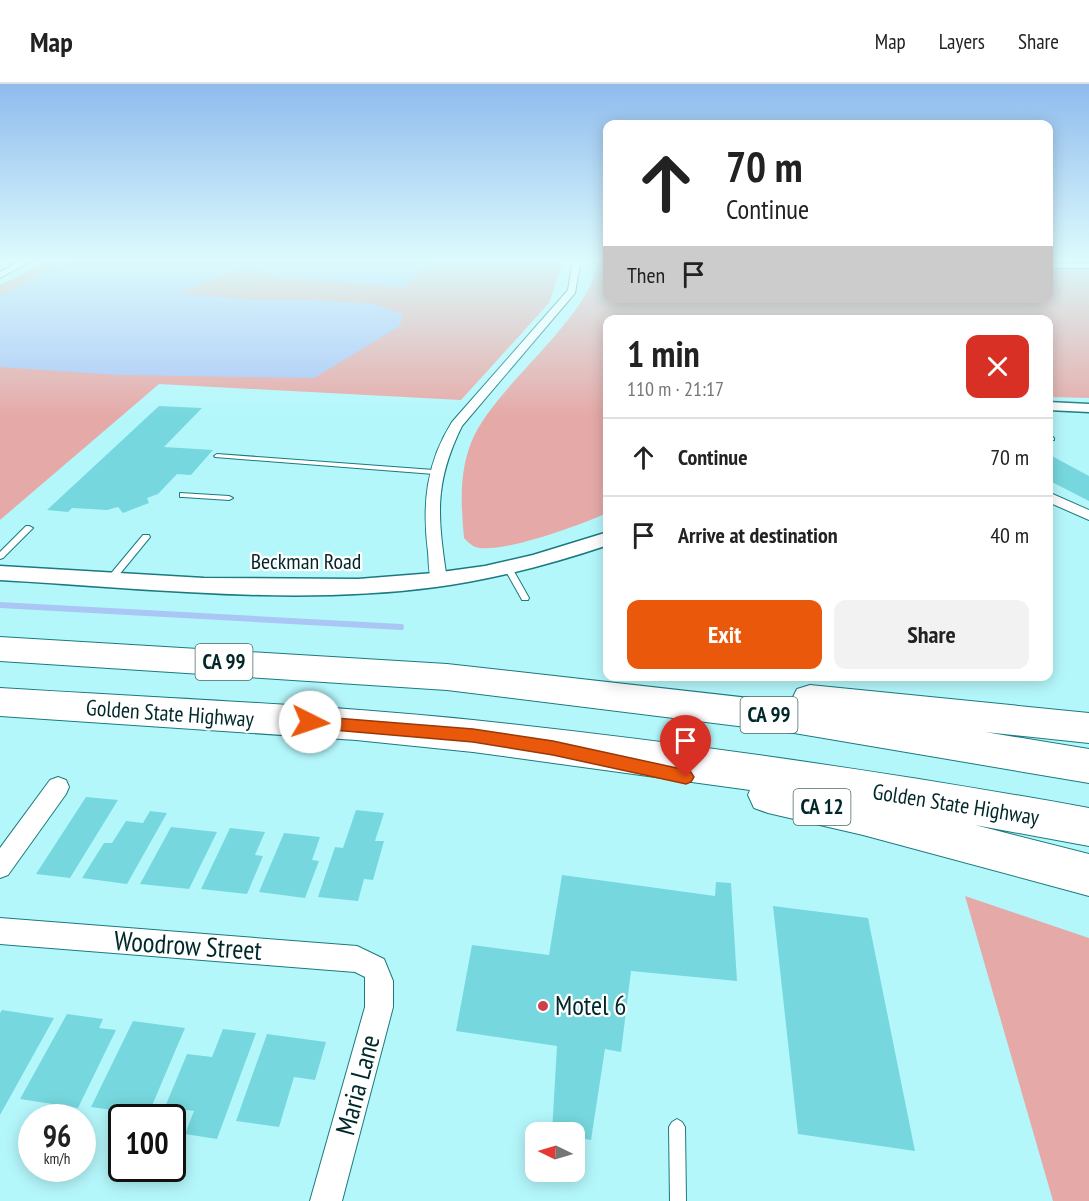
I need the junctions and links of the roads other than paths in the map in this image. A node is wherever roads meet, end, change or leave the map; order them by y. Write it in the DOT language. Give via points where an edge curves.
graph roads {
  1 [pos="554,311"];
  2 [pos="1053,406"];
  3 [pos="1089,408"];
  4 [pos="217,456"];
  5 [pos="434,472"];
  6 [pos="183,495"];
  7 [pos="229,498"];
  8 [pos="1053,498"];
  9 [pos="1089,516"];
  10 [pos="29,528"];
  11 [pos="146,537"];
  12 [pos="603,540"];
  13 [pos="0,556"];
  14 [pos="507,566"];
  15 [pos="0,573"];
  16 [pos="111,579"];
  17 [pos="439,580"];
  18 [pos="525,598"];
  19 [pos="0,649"];
  20 [pos="447,677"];
  21 [pos="0,702"];
  22 [pos="1089,728"];
  23 [pos="553,748"];
  24 [pos="1089,766"];
  25 [pos="58,787"];
  26 [pos="1089,827"];
  27 [pos="0,867"];
  28 [pos="1089,875"];
  29 [pos="0,931"];
  30 [pos="375,968"];
  31 [pos="677,1127"];
  32 [pos="326,1201"];
  33 [pos="678,1201"];
  1 -- 5 [label="street" via="456,424"];
  2 -- 3 [label="street"];
  4 -- 5 [label="lane"];
  5 -- 17 [label="street" via="430,508"];
  6 -- 7 [label="lane"];
  8 -- 9 [label="street"];
  10 -- 13 [label="lane"];
  11 -- 16 [label="lane"];
  12 -- 14 [label="street, Beckman Road"];
  14 -- 17 [label="street, Beckman Road"];
  14 -- 18 [label="lane"];
  15 -- 16 [label="street, Beckman Road"];
  16 -- 17 [label="street, Beckman Road" via="314,587"];
  19 -- 20 [label="highway, CA 99"];
  20 -- 22 [label="highway" via="684,686"];
  20 -- 24 [label="highway, CA 99" via="794,718"];
  21 -- 23 [label="highway, Golden State Highway" via="356,725"];
  23 -- 26 [label="highway, Golden State Highway" via="740,771"];
  23 -- 28 [label="highway, CA 12" via="863,816"];
  25 -- 27 [label="street"];
  29 -- 30 [label="street, Woodrow Street" via="357,959"];
  30 -- 32 [label="street, Maria Lane" via="380,981 379,1007"];
  31 -- 33 [label="lane"];
}
